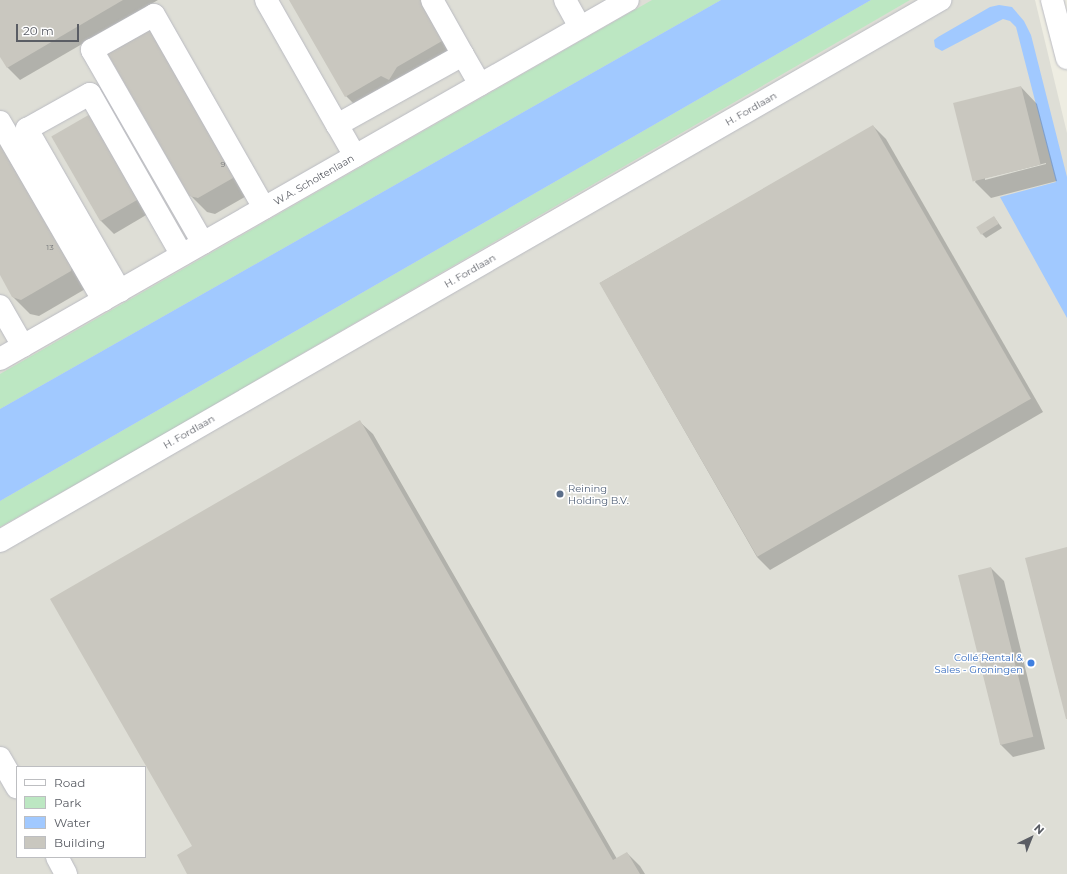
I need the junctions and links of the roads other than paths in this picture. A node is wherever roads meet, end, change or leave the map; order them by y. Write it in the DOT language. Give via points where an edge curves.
graph roads {
  1 [pos="266,0"];
  2 [pos="432,0"];
  3 [pos="565,0"];
  4 [pos="628,0"];
  5 [pos="940,0"];
  6 [pos="1052,0"];
  7 [pos="580,27"];
  8 [pos="464,55"];
  9 [pos="1067,58"];
  10 [pos="480,85"];
  11 [pos="0,122"];
  12 [pos="337,125"];
  13 [pos="355,156"];
  14 [pos="264,208"];
  15 [pos="203,243"];
  16 [pos="182,255"];
  17 [pos="112,295"];
  18 [pos="0,306"];
  19 [pos="23,346"];
  20 [pos="0,359"];
  21 [pos="0,541"];
  22 [pos="0,758"];
  23 [pos="16,786"];
  24 [pos="58,858"];
  25 [pos="66,874"];
  1 -- 12 [label="street"];
  2 -- 8 [label="street"];
  3 -- 7 [label="street"];
  4 -- 7 [label="street, W.A. Scholtenlaan"];
  5 -- 21 [label="street, H. Fordlaan"];
  6 -- 9 [label="street"];
  7 -- 10 [label="street, W.A. Scholtenlaan"];
  8 -- 10 [label="street"];
  8 -- 12 [label="street"];
  10 -- 13 [label="street, W.A. Scholtenlaan"];
  11 -- 17 [label="street"];
  12 -- 13 [label="street"];
  13 -- 14 [label="street, W.A. Scholtenlaan"];
  14 -- 15 [label="street, W.A. Scholtenlaan"];
  14 -- 15 [label="street" via="154,15 92,50"];
  15 -- 16 [label="street, W.A. Scholtenlaan"];
  16 -- 17 [label="street, W.A. Scholtenlaan"];
  16 -- 17 [label="street" via="90,94 27,129"];
  17 -- 19 [label="street, W.A. Scholtenlaan"];
  18 -- 19 [label="street"];
  19 -- 20 [label="street, W.A. Scholtenlaan"];
  22 -- 23 [label="street"];
  24 -- 25 [label="street"];
}
